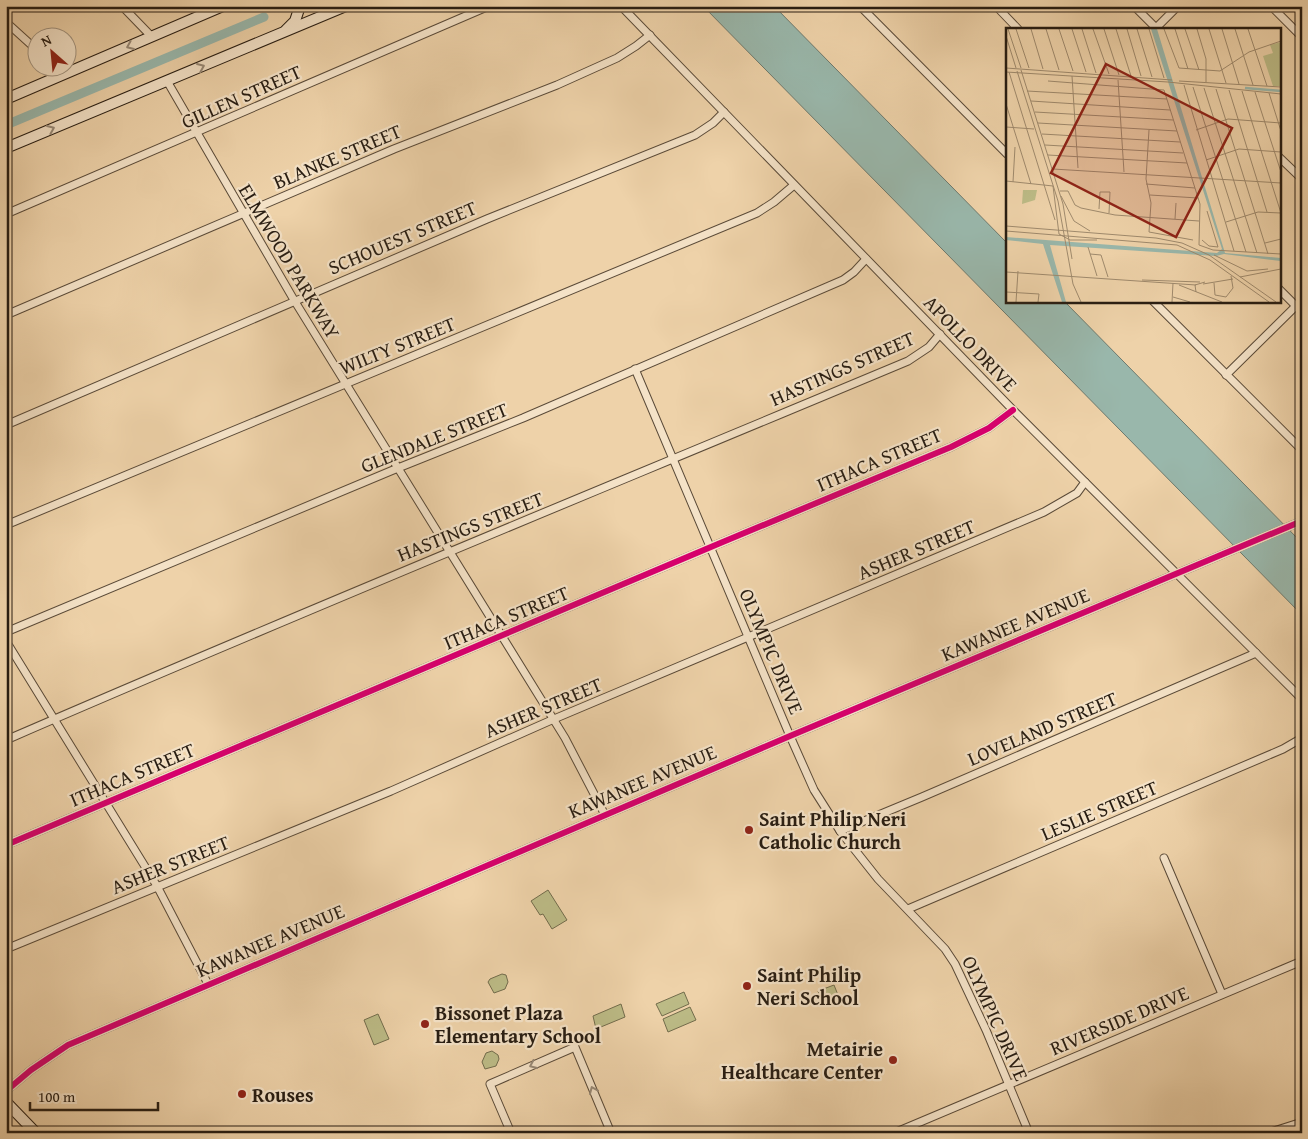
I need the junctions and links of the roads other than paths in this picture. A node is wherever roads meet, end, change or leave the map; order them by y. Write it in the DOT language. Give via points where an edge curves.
graph roads {
  1 [pos="122,6"];
  2 [pos="223,6"];
  3 [pos="300,6"];
  4 [pos="346,6"];
  5 [pos="489,6"];
  6 [pos="621,6"];
  7 [pos="860,6"];
  8 [pos="996,6"];
  9 [pos="1134,6"];
  10 [pos="1178,6"];
  11 [pos="1271,6"];
  12 [pos="6,22"];
  13 [pos="1017,28"];
  14 [pos="1156,28"];
  15 [pos="283,33"];
  16 [pos="650,35"];
  17 [pos="152,37"];
  18 [pos="1302,37"];
  19 [pos="28,42"];
  20 [pos="78,64"];
  21 [pos="45,78"];
  22 [pos="166,81"];
  23 [pos="6,98"];
  24 [pos="724,112"];
  25 [pos="196,133"];
  26 [pos="6,148"];
  27 [pos="1006,153"];
  28 [pos="1280,158"];
  29 [pos="1302,179"];
  30 [pos="794,185"];
  31 [pos="6,214"];
  32 [pos="242,214"];
  33 [pos="866,259"];
  34 [pos="1280,290"];
  35 [pos="294,300"];
  36 [pos="1302,300"];
  37 [pos="1154,302"];
  38 [pos="1296,306"];
  39 [pos="1302,312"];
  40 [pos="6,315"];
  41 [pos="940,334"];
  42 [pos="635,369"];
  43 [pos="1226,375"];
  44 [pos="345,384"];
  45 [pos="1013,410"];
  46 [pos="6,425"];
  47 [pos="1302,450"];
  48 [pos="673,459"];
  49 [pos="398,468"];
  50 [pos="1086,482"];
  51 [pos="1302,521"];
  52 [pos="6,525"];
  53 [pos="710,547"];
  54 [pos="451,552"];
  55 [pos="1176,573"];
  56 [pos="6,632"];
  57 [pos="503,636"];
  58 [pos="749,637"];
  59 [pos="6,641"];
  60 [pos="1256,653"];
  61 [pos="1302,699"];
  62 [pos="54,719"];
  63 [pos="554,719"];
  64 [pos="790,736"];
  65 [pos="1302,738"];
  66 [pos="6,740"];
  67 [pos="106,803"];
  68 [pos="605,815"];
  69 [pos="840,830"];
  70 [pos="6,845"];
  71 [pos="1164,858"];
  72 [pos="157,886"];
  73 [pos="908,909"];
  74 [pos="6,949"];
  75 [pos="1302,961"];
  76 [pos="208,984"];
  77 [pos="1222,994"];
  78 [pos="1008,1085"];
  79 [pos="6,1091"];
  80 [pos="6,1102"];
  81 [pos="1302,1122"];
  82 [pos="36,1133"];
  83 [pos="511,1133"];
  84 [pos="611,1133"];
  85 [pos="894,1133"];
  86 [pos="1029,1133"];
  87 [pos="1268,1133"];
  1 -- 17 [label="street"];
  2 -- 17 [label="main road"];
  3 -- 15 [label="main road" via="294,21"];
  4 -- 15 [label="main road"];
  5 -- 25 [label="street, GILLEN STREET"];
  6 -- 16 [label="street, APOLLO DRIVE"];
  7 -- 27 [label="street"];
  8 -- 13 [label="street"];
  9 -- 14 [label="street"];
  10 -- 14 [label="street"];
  11 -- 18 [label="street"];
  12 -- 19 [label="street"];
  22 -- 15 [label="main road, one-way"];
  16 -- 24 [label="street, APOLLO DRIVE"];
  16 -- 32 [label="street, BLANKE STREET" via="617,58 557,85 394,149"];
  17 -- 20 [label="main road, one-way"];
  21 -- 23 [label="main road"];
  22 -- 25 [label="street, ELMWOOD PARKWAY"];
  26 -- 22 [label="main road, one-way"];
  24 -- 30 [label="street, APOLLO DRIVE"];
  24 -- 35 [label="street, SCHOUEST STREET" via="713,124 695,135"];
  25 -- 31 [label="street, GILLEN STREET"];
  25 -- 32 [label="street, ELMWOOD PARKWAY"];
  28 -- 29 [label="street"];
  30 -- 33 [label="street, APOLLO DRIVE"];
  30 -- 44 [label="street, WILTY STREET" via="757,213"];
  32 -- 35 [label="street, ELMWOOD PARKWAY"];
  32 -- 40 [label="street, BLANKE STREET"];
  33 -- 41 [label="street, APOLLO DRIVE"];
  33 -- 42 [label="street, GLENDALE STREET" via="843,280"];
  34 -- 38 [label="street"];
  35 -- 44 [label="street, ELMWOOD PARKWAY"];
  35 -- 46 [label="street, SCHOUEST STREET"];
  36 -- 38 [label="street"];
  37 -- 43 [label="street"];
  38 -- 39 [label="street"];
  38 -- 43 [label="street"];
  41 -- 45 [label="street, APOLLO DRIVE"];
  41 -- 48 [label="street, HASTINGS STREET" via="929,347 908,361"];
  42 -- 48 [label="street, OLYMPIC DRIVE"];
  42 -- 49 [label="street, GLENDALE STREET"];
  43 -- 47 [label="street"];
  44 -- 49 [label="street, ELMWOOD PARKWAY"];
  44 -- 52 [label="street, WILTY STREET"];
  45 -- 50 [label="street, APOLLO DRIVE"];
  45 -- 53 [label="street, ITHACA STREET" via="952,447"];
  48 -- 53 [label="street, OLYMPIC DRIVE"];
  48 -- 54 [label="street, HASTINGS STREET"];
  49 -- 54 [label="street, ELMWOOD PARKWAY"];
  49 -- 56 [label="street, GLENDALE STREET"];
  50 -- 55 [label="street, APOLLO DRIVE"];
  50 -- 58 [label="street, ASHER STREET" via="1077,493 1044,512"];
  51 -- 55 [label="street, KAWANEE AVENUE"];
  53 -- 57 [label="street, ITHACA STREET"];
  53 -- 58 [label="street, OLYMPIC DRIVE"];
  54 -- 57 [label="street, ELMWOOD PARKWAY"];
  54 -- 62 [label="street, HASTINGS STREET"];
  55 -- 60 [label="street, APOLLO DRIVE"];
  55 -- 64 [label="street, KAWANEE AVENUE"];
  57 -- 63 [label="street, ELMWOOD PARKWAY"];
  57 -- 67 [label="street, ITHACA STREET"];
  58 -- 63 [label="street, ASHER STREET"];
  58 -- 64 [label="street, OLYMPIC DRIVE"];
  59 -- 62 [label="street"];
  60 -- 61 [label="street, APOLLO DRIVE"];
  60 -- 69 [label="street, LOVELAND STREET"];
  62 -- 66 [label="street, HASTINGS STREET"];
  62 -- 67 [label="street"];
  63 -- 68 [label="street, ELMWOOD PARKWAY"];
  63 -- 72 [label="street, ASHER STREET" via="391,791"];
  64 -- 68 [label="street, KAWANEE AVENUE"];
  64 -- 69 [label="street, OLYMPIC DRIVE" via="814,790"];
  65 -- 73 [label="street, LESLIE STREET" via="1283,749"];
  67 -- 70 [label="street, ITHACA STREET"];
  67 -- 72 [label="street"];
  68 -- 76 [label="street, KAWANEE AVENUE"];
  69 -- 73 [label="street, OLYMPIC DRIVE" via="878,879"];
  71 -- 77 [label="street"];
  72 -- 74 [label="street, ASHER STREET"];
  72 -- 76 [label="street"];
  73 -- 78 [label="street, OLYMPIC DRIVE" via="955,964"];
  75 -- 77 [label="street, RIVERSIDE DRIVE"];
  76 -- 79 [label="street, KAWANEE AVENUE" via="68,1045"];
  77 -- 78 [label="street, RIVERSIDE DRIVE"];
  78 -- 85 [label="street, RIVERSIDE DRIVE"];
  78 -- 86 [label="street, OLYMPIC DRIVE"];
  80 -- 82 [label="main road"];
  81 -- 87 [label="street"];
  84 -- 83 [label="street, one-way" via="575,1047 490,1084"];
}
